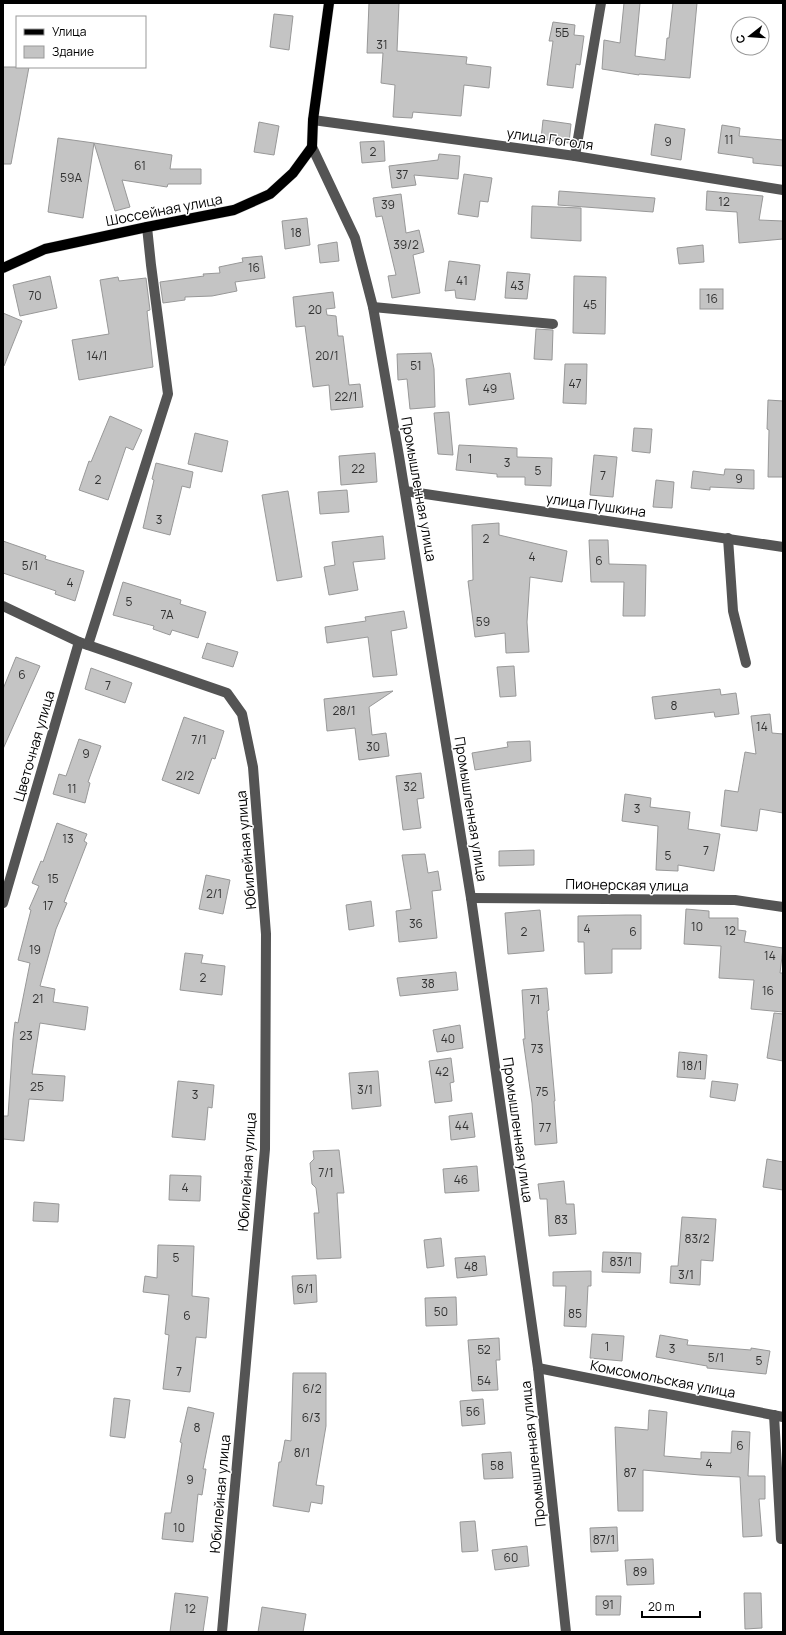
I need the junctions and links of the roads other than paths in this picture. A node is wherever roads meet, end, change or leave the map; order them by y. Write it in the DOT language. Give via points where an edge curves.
graph roads {
  1 [pos="329,3"];
  2 [pos="601,3"];
  3 [pos="313,120"];
  4 [pos="312,147"];
  5 [pos="576,156"];
  6 [pos="783,190"];
  7 [pos="147,227"];
  8 [pos="3,268"];
  9 [pos="373,307"];
  10 [pos="553,324"];
  11 [pos="405,490"];
  12 [pos="728,538"];
  13 [pos="783,547"];
  14 [pos="3,606"];
  15 [pos="84,644"];
  16 [pos="746,663"];
  17 [pos="471,898"];
  18 [pos="3,903"];
  19 [pos="783,907"];
  20 [pos="538,1368"];
  21 [pos="779,1416"];
  22 [pos="781,1539"];
  23 [pos="222,1632"];
  24 [pos="566,1632"];
  1 -- 3 [label="main road, Промышленная улица"];
  2 -- 5 [label="street"];
  3 -- 4 [label="main road, Промышленная улица"];
  3 -- 5 [label="street, улица Гоголя"];
  4 -- 7 [label="main road, Шоссейная улица" via="293,173 270,194 234,210"];
  4 -- 9 [label="street, Промышленная улица" via="355,238"];
  5 -- 6 [label="street, улица Гоголя"];
  7 -- 8 [label="main road, Шоссейная улица" via="45,249"];
  7 -- 15 [label="street, Цветочная улица" via="168,394"];
  9 -- 10 [label="street"];
  9 -- 11 [label="street, Промышленная улица"];
  11 -- 12 [label="street, улица Пушкина"];
  11 -- 17 [label="street, Промышленная улица"];
  12 -- 13 [label="street, улица Пушкина"];
  12 -- 16 [label="street" via="732,611"];
  14 -- 15 [label="street"];
  15 -- 18 [label="street, Цветочная улица"];
  15 -- 23 [label="street, Юбилейная улица" via="227,692 242,714 253,767 266,934 264,1149"];
  17 -- 19 [label="street, Пионерская улица" via="735,900"];
  17 -- 20 [label="street, Промышленная улица"];
  20 -- 21 [label="street, Комсомольская улица"];
  20 -- 24 [label="street, Промышленная улица"];
  21 -- 22 [label="street"];
}
